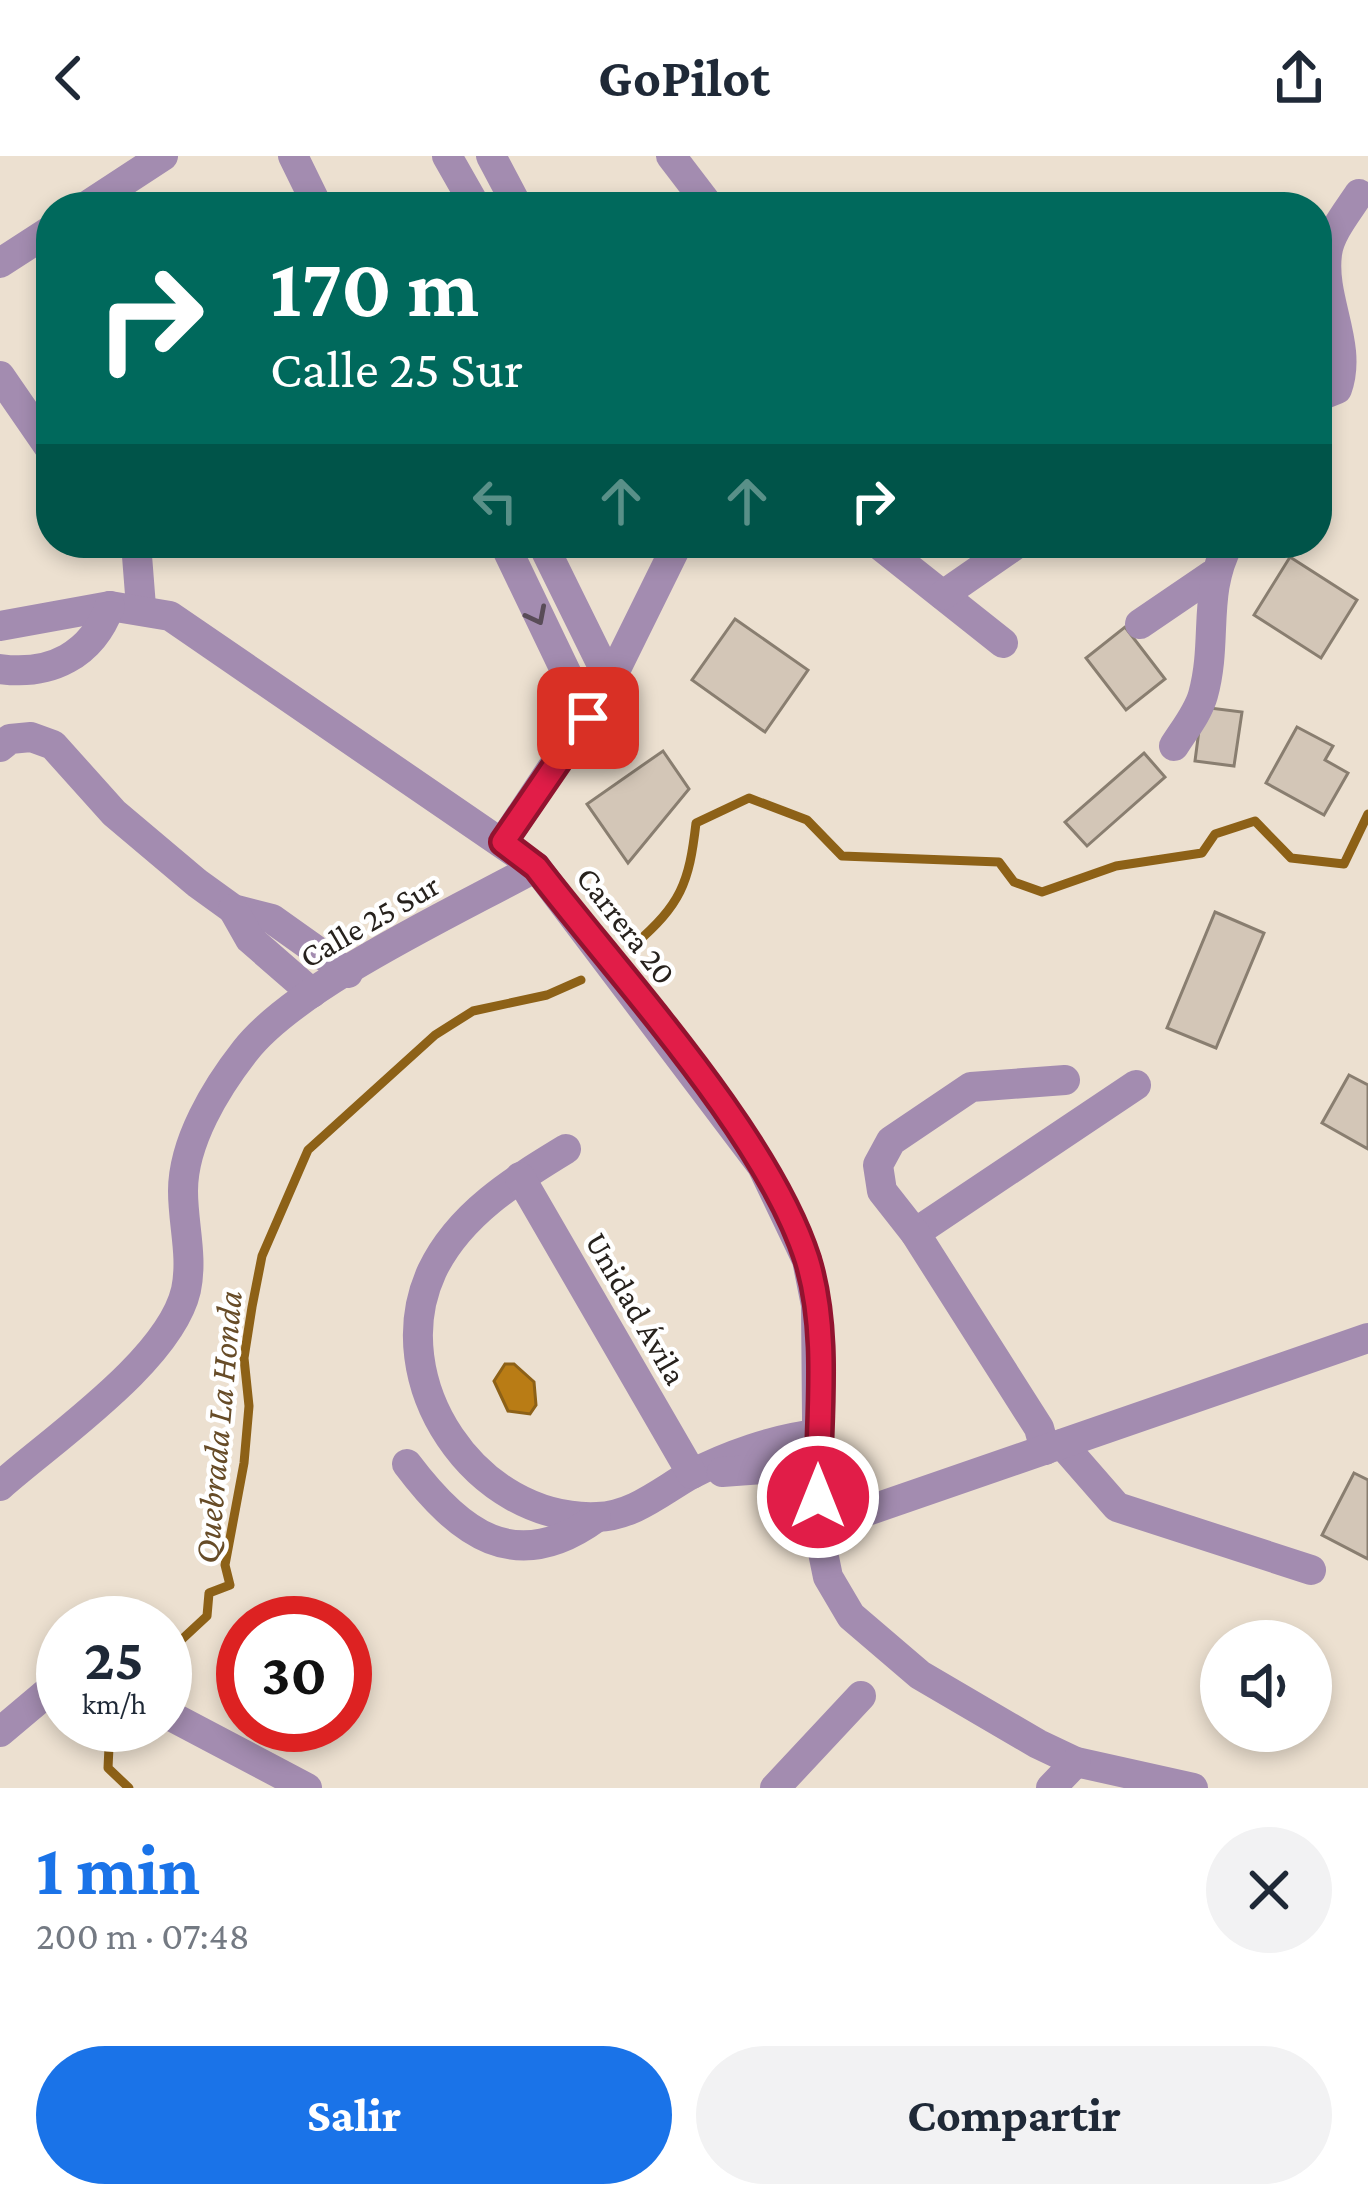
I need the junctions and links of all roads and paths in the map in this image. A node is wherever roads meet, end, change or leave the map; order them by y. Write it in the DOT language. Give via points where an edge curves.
graph roads {
  1 [pos="163,156"];
  2 [pos="292,156"];
  3 [pos="447,156"];
  4 [pos="491,156"];
  5 [pos="671,156"];
  6 [pos="108,192"];
  7 [pos="310,192"];
  8 [pos="467,192"];
  9 [pos="510,192"];
  10 [pos="699,192"];
  11 [pos="1359,194"];
  12 [pos="36,240"];
  13 [pos="1332,240"];
  14 [pos="0,263"];
  15 [pos="1332,312"];
  16 [pos="0,376"];
  17 [pos="1332,391"];
  18 [pos="36,428"];
  19 [pos="133,558"];
  20 [pos="511,558"];
  21 [pos="549,558"];
  22 [pos="671,558"];
  23 [pos="896,558"];
  24 [pos="996,558"];
  25 [pos="1220,558"];
  26 [pos="1212,575"];
  27 [pos="943,595"];
  28 [pos="125,606"];
  29 [pos="1140,624"];
  30 [pos="0,626"];
  31 [pos="1003,644"];
  32 [pos="0,669"];
  33 [pos="610,681"];
  34 [pos="588,718"];
  35 [pos="1174,746"];
  36 [pos="0,747"];
  37 [pos="503,842"];
  38 [pos="536,867"];
  39 [pos="232,909"];
  40 [pos="348,973"];
  41 [pos="312,993"];
  42 [pos="1065,1080"];
  43 [pos="1136,1085"];
  44 [pos="566,1149"];
  45 [pos="520,1177"];
  46 [pos="915,1233"];
  47 [pos="1368,1338"];
  48 [pos="1053,1447"];
  49 [pos="818,1449"];
  50 [pos="407,1464"];
  51 [pos="692,1474"];
  52 [pos="0,1486"];
  53 [pos="596,1518"];
  54 [pos="818,1528"];
  55 [pos="1311,1570"];
  56 [pos="862,1696"];
  57 [pos="36,1702"];
  58 [pos="192,1727"];
  59 [pos="0,1732"];
  60 [pos="1076,1762"];
  61 [pos="307,1788"];
  62 [pos="776,1788"];
  63 [pos="1051,1788"];
  64 [pos="1193,1788"];
  1 -- 6 [label="street"];
  2 -- 7 [label="street"];
  3 -- 8 [label="street"];
  4 -- 9 [label="street"];
  5 -- 10 [label="street"];
  11 -- 13 [label="street"];
  12 -- 14 [label="street"];
  15 -- 17 [label="street" via="1344,370"];
  16 -- 18 [label="street"];
  19 -- 28 [label="street"];
  20 -- 34 [label="street, one-way"];
  21 -- 33 [label="street"];
  22 -- 33 [label="street"];
  23 -- 27 [label="street"];
  24 -- 27 [label="street"];
  25 -- 26 [label="street"];
  26 -- 29 [label="street"];
  26 -- 35 [label="street" via="1202,699"];
  27 -- 31 [label="street"];
  28 -- 30 [label="street"];
  28 -- 32 [label="street" via="92,641 46,670"];
  28 -- 37 [label="street, Carrera 20" via="199,632"];
  33 -- 34 [label="street"];
  34 -- 37 [label="street"];
  36 -- 39 [label="street" via="31,737 53,745 114,813"];
  37 -- 38 [label="street, Carrera 20"];
  38 -- 40 [label="street, Calle 25 Sur"];
  38 -- 49 [label="street, Carrera 20" via="703,1084 791,1220 816,1305"];
  39 -- 40 [label="street" via="272,919"];
  39 -- 41 [label="street" via="250,939"];
  40 -- 41 [label="street, Calle 25 Sur"];
  41 -- 52 [label="street, Calle 25 Sur" via="271,1022 217,1091 188,1162 185,1293 164,1339"];
  42 -- 46 [label="street" via="971,1088 892,1142 878,1165 882,1191"];
  43 -- 46 [label="street"];
  44 -- 45 [label="street"];
  45 -- 51 [label="street, Unidad Ávila"];
  45 -- 53 [label="street" via="476,1211 431,1273 418,1350 425,1388 453,1443 494,1483 539,1507"];
  46 -- 48 [label="street"];
  47 -- 48 [label="street"];
  48 -- 54 [label="street"];
  48 -- 55 [label="street" via="1118,1507"];
  49 -- 51 [label="street" via="790,1436"];
  49 -- 54 [label="street, Carrera 20"];
  50 -- 53 [label="street" via="458,1524 482,1537 543,1544"];
  51 -- 53 [label="street" via="643,1504"];
  54 -- 60 [label="street, Carrera 20" via="829,1577 851,1616 880,1644 1004,1726"];
  56 -- 62 [label="street"];
  57 -- 59 [label="street"];
  58 -- 61 [label="street"];
  60 -- 63 [label="street"];
  60 -- 64 [label="street, Carrera 20"];
}
